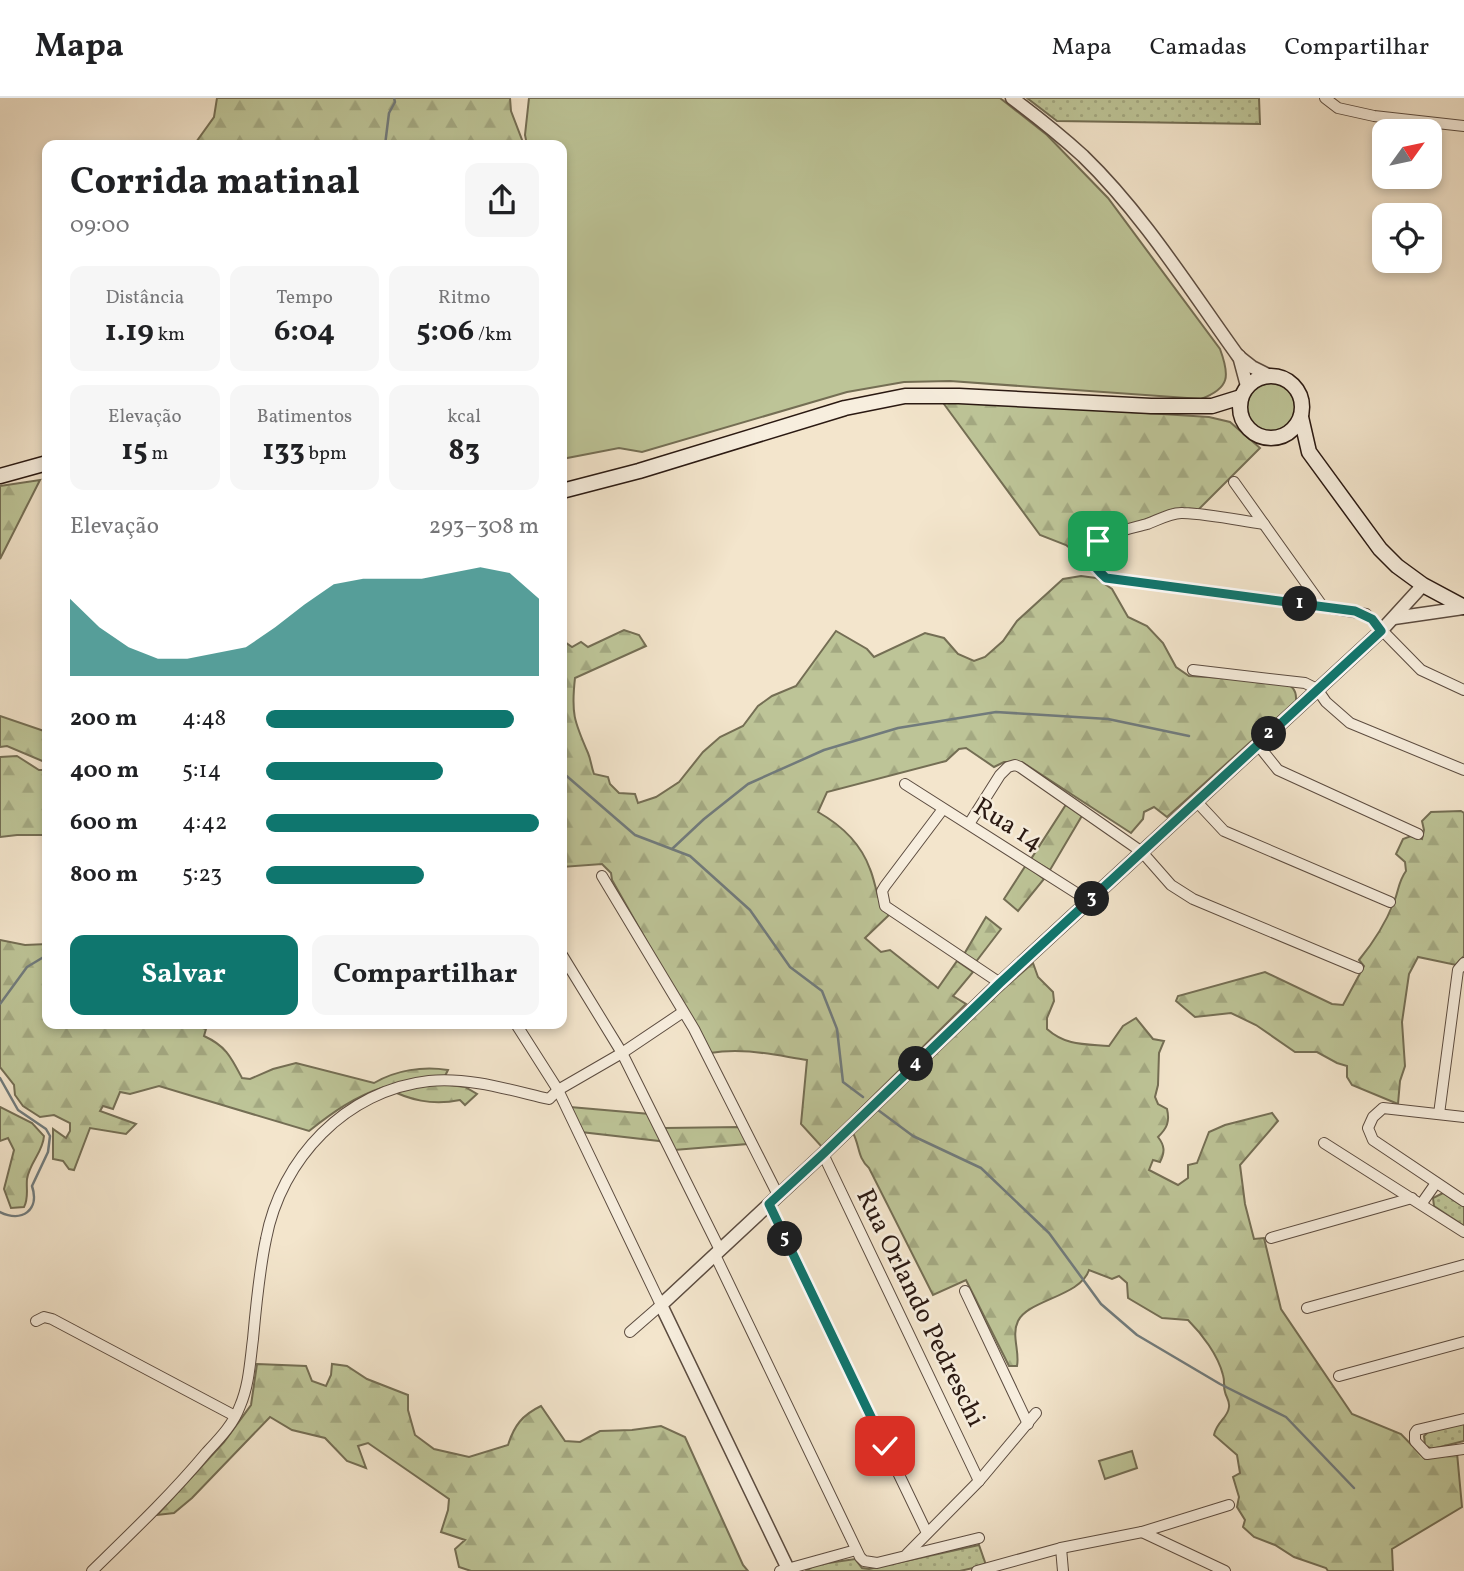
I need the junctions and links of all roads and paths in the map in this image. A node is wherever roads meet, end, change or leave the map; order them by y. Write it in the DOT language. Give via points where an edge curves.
graph roads {
  1 [pos="1012,98"];
  2 [pos="1325,98"];
  3 [pos="1464,126"];
  4 [pos="1238,356"];
  5 [pos="1268,375"];
  6 [pos="1244,391"];
  7 [pos="1212,406"];
  8 [pos="1301,416"];
  9 [pos="1243,421"];
  10 [pos="1273,438"];
  11 [pos="1309,452"];
  12 [pos="42,465"];
  13 [pos="0,476"];
  14 [pos="1234,482"];
  15 [pos="567,490"];
  16 [pos="1264,524"];
  17 [pos="1423,584"];
  18 [pos="1323,607"];
  19 [pos="1464,608"];
  20 [pos="1394,618"];
  21 [pos="1381,631"];
  22 [pos="1193,670"];
  23 [pos="1317,689"];
  24 [pos="1464,690"];
  25 [pos="1258,745"];
  26 [pos="1464,770"];
  27 [pos="905,784"];
  28 [pos="1197,802"];
  29 [pos="943,808"];
  30 [pos="969,824"];
  31 [pos="1418,834"];
  32 [pos="1142,852"];
  33 [pos="602,876"];
  34 [pos="1089,901"];
  35 [pos="1390,902"];
  36 [pos="567,962"];
  37 [pos="1464,962"];
  38 [pos="1358,968"];
  39 [pos="1000,983"];
  40 [pos="684,1012"];
  41 [pos="519,1029"];
  42 [pos="622,1053"];
  43 [pos="558,1090"];
  44 [pos="1439,1114"];
  45 [pos="1464,1117"];
  46 [pos="1324,1143"];
  47 [pos="823,1154"];
  48 [pos="1436,1183"];
  49 [pos="1412,1198"];
  50 [pos="773,1199"];
  51 [pos="1464,1201"];
  52 [pos="1422,1203"];
  53 [pos="1464,1232"];
  54 [pos="1271,1238"];
  55 [pos="717,1252"];
  56 [pos="1464,1265"];
  57 [pos="965,1292"];
  58 [pos="661,1305"];
  59 [pos="1307,1308"];
  60 [pos="36,1321"];
  61 [pos="630,1332"];
  62 [pos="1464,1342"];
  63 [pos="1339,1376"];
  64 [pos="1036,1413"];
  65 [pos="235,1416"];
  66 [pos="1464,1419"];
  67 [pos="1028,1424"];
  68 [pos="1464,1449"];
  69 [pos="979,1480"];
  70 [pos="1229,1505"];
  71 [pos="1142,1532"];
  72 [pos="927,1533"];
  73 [pos="979,1538"];
  74 [pos="1061,1548"];
  75 [pos="856,1550"];
  76 [pos="905,1556"];
  77 [pos="785,1570"];
  78 [pos="92,1571"];
  79 [pos="977,1571"];
  80 [pos="1063,1571"];
  81 [pos="1225,1571"];
  1 -- 4 [label="street" via="1064,139 1116,192"];
  2 -- 3 [label="street" via="1338,108 1374,116"];
  4 -- 5 [label="street"];
  4 -- 6 [label="street"];
  5 -- 6 [label="main road"];
  5 -- 8 [label="main road" via="1291,383 1299,393"];
  6 -- 7 [label="main road"];
  6 -- 9 [label="main road" via="1239,409"];
  7 -- 9 [label="main road"];
  7 -- 15 [label="main road" via="958,396 895,398 845,408"];
  8 -- 10 [label="main road" via="1285,435"];
  8 -- 11 [label="main road"];
  9 -- 10 [label="main road" via="1250,431"];
  10 -- 11 [label="main road"];
  11 -- 17 [label="main road" via="1380,549"];
  12 -- 13 [label="main road"];
  14 -- 16 [label="street"];
  16 -- 18 [label="street"];
  16 -- 18 [label="street" via="1182,512 1104,537 1090,557 1106,578"];
  17 -- 19 [label="main road"];
  17 -- 20 [label="street"];
  18 -- 21 [label="street" via="1366,614"];
  19 -- 20 [label="street"];
  20 -- 21 [label="street"];
  21 -- 23 [label="street"];
  21 -- 24 [label="street" via="1421,670"];
  22 -- 23 [label="street" via="1292,680"];
  23 -- 25 [label="street"];
  23 -- 26 [label="street" via="1350,723"];
  25 -- 28 [label="street"];
  25 -- 31 [label="street" via="1278,770"];
  27 -- 29 [label="street, Rua 14"];
  28 -- 32 [label="street"];
  28 -- 35 [label="street" via="1224,831"];
  29 -- 30 [label="street, Rua 14"];
  29 -- 39 [label="street" via="885,886 883,902"];
  30 -- 32 [label="street" via="1008,767 1015,765"];
  30 -- 34 [label="street, Rua 14"];
  32 -- 34 [label="street"];
  32 -- 38 [label="street" via="1171,885 1193,899"];
  33 -- 40 [label="street"];
  34 -- 39 [label="street"];
  36 -- 42 [label="street"];
  37 -- 44 [label="street" via="1458,970"];
  39 -- 47 [label="street"];
  40 -- 42 [label="street"];
  40 -- 50 [label="street"];
  41 -- 43 [label="street"];
  42 -- 43 [label="street"];
  42 -- 55 [label="street"];
  43 -- 58 [label="street"];
  43 -- 65 [label="street" via="549,1099 469,1081 429,1081 386,1091 355,1105 331,1124 303,1155 278,1198 266,1238 248,1383"];
  44 -- 45 [label="street"];
  44 -- 48 [label="street" via="1383,1108 1368,1128 1373,1140"];
  46 -- 49 [label="street"];
  47 -- 50 [label="street"];
  47 -- 69 [label="street, Rua Orlando Pedreschi"];
  48 -- 51 [label="street"];
  48 -- 52 [label="street"];
  49 -- 52 [label="street"];
  49 -- 54 [label="street"];
  50 -- 55 [label="street"];
  50 -- 72 [label="street"];
  52 -- 53 [label="street"];
  55 -- 58 [label="street"];
  55 -- 75 [label="street"];
  56 -- 59 [label="street"];
  57 -- 67 [label="street"];
  58 -- 61 [label="street"];
  58 -- 77 [label="street"];
  60 -- 65 [label="street" via="52,1319"];
  62 -- 63 [label="street"];
  64 -- 67 [label="street"];
  65 -- 78 [label="street" via="180,1484"];
  66 -- 68 [label="street" via="1415,1433 1415,1441 1427,1454"];
  67 -- 69 [label="street"];
  69 -- 72 [label="street"];
  70 -- 71 [label="street"];
  71 -- 74 [label="street"];
  71 -- 81 [label="street"];
  72 -- 76 [label="street"];
  73 -- 76 [label="street"];
  74 -- 79 [label="street"];
  74 -- 80 [label="street"];
  75 -- 76 [label="street" via="864,1561 871,1562"];
  75 -- 77 [label="street"];
}
